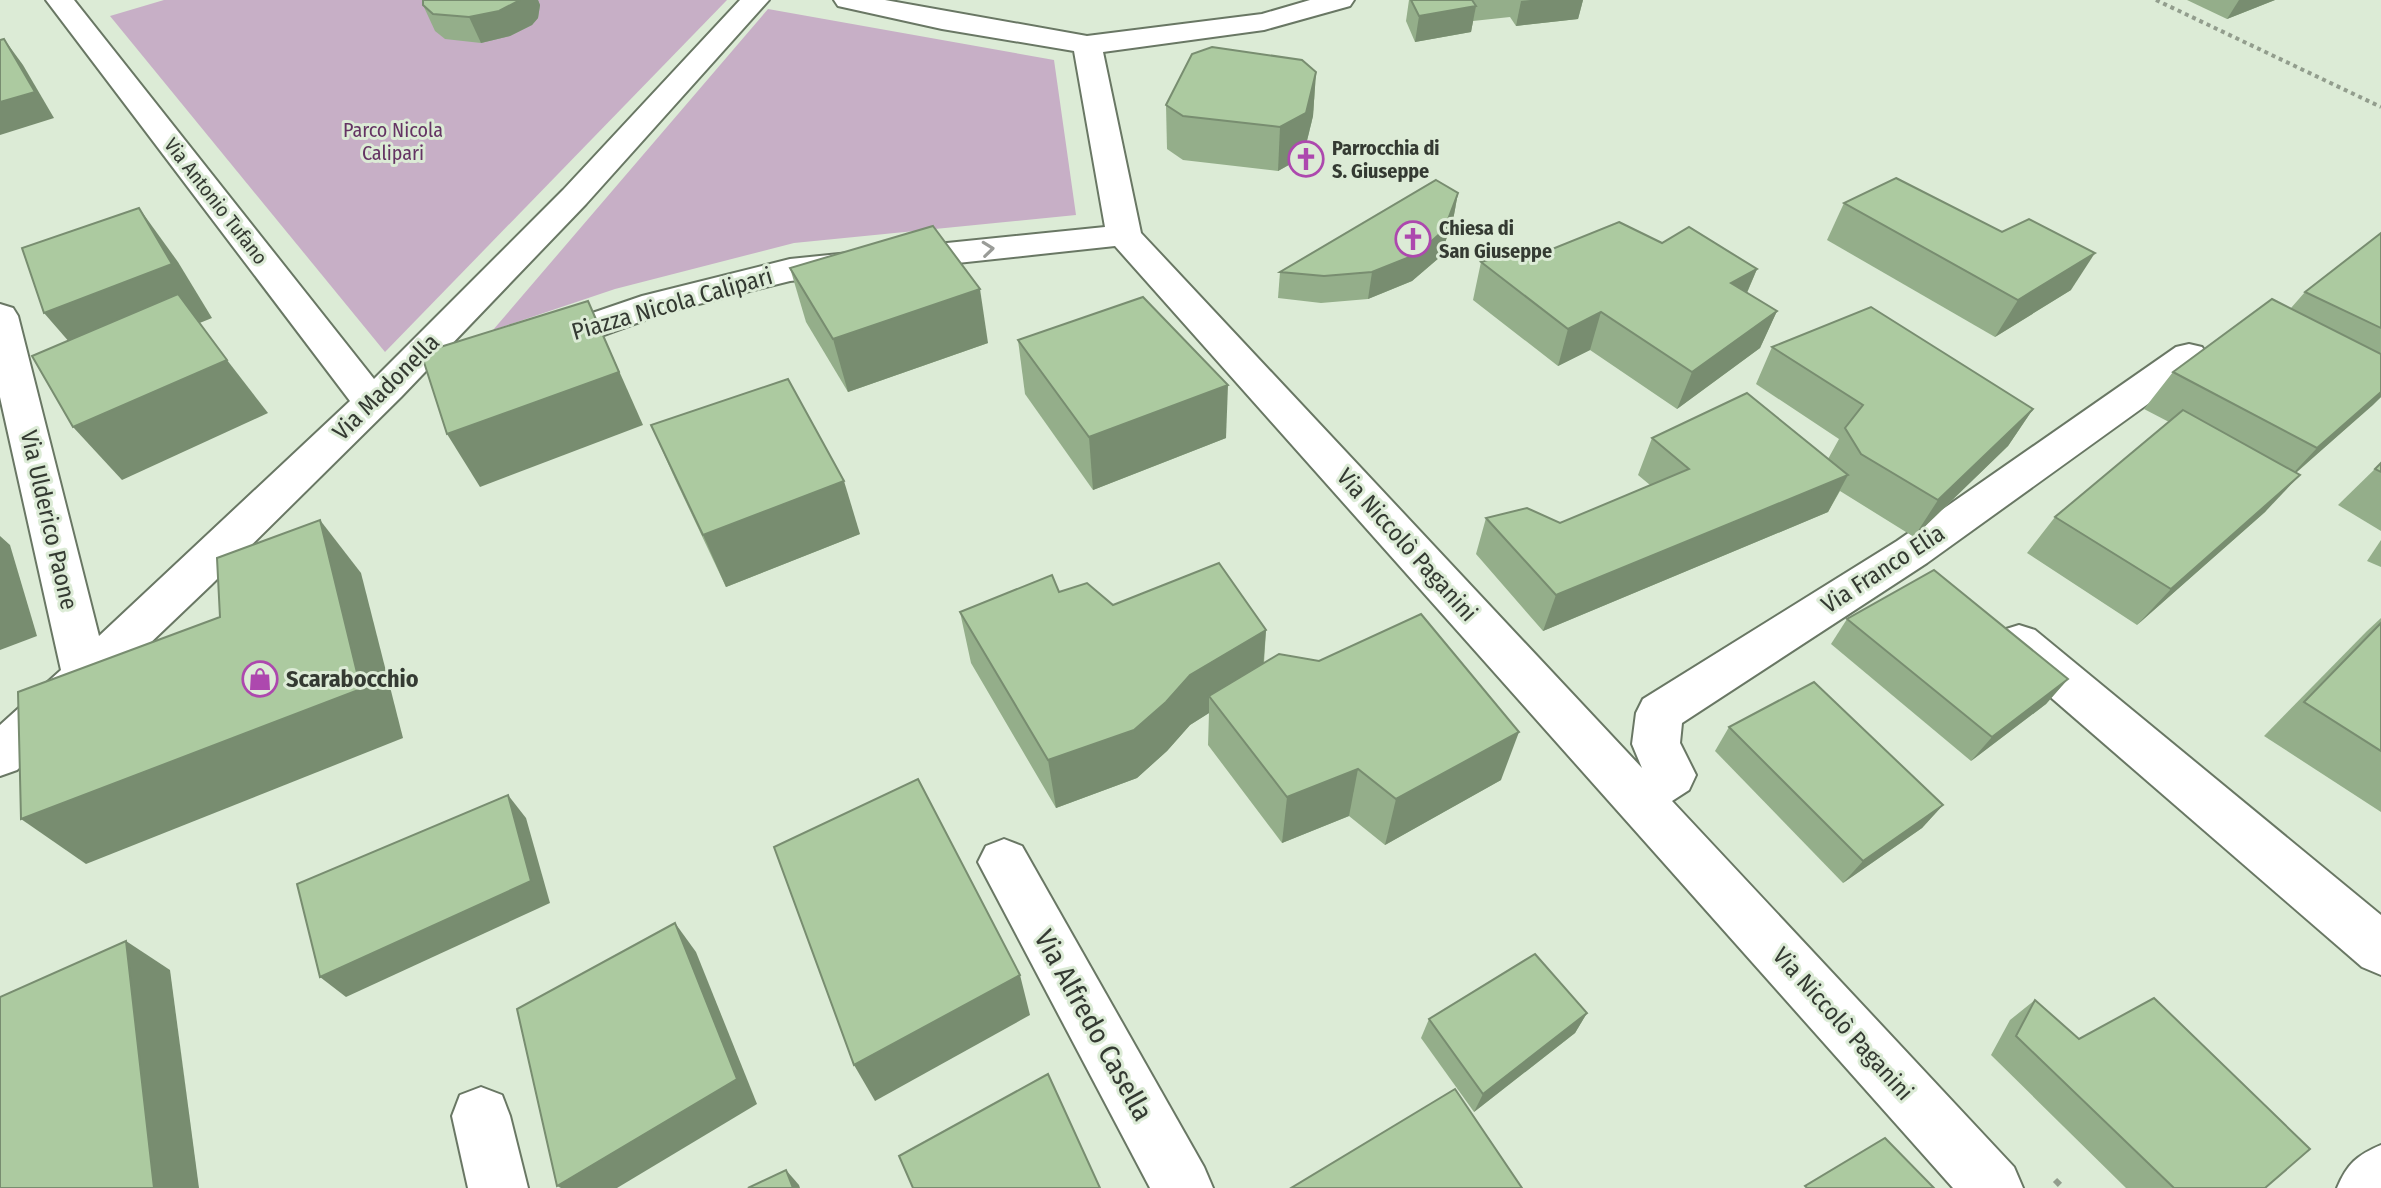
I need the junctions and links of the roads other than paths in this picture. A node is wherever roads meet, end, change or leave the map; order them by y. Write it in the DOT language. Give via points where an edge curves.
graph roads {
  1 [pos="60,0"];
  2 [pos="755,0"];
  3 [pos="848,0"];
  4 [pos="1340,0"];
  5 [pos="944,10"];
  6 [pos="1087,45"];
  7 [pos="1124,235"];
  8 [pos="0,316"];
  9 [pos="507,356"];
  10 [pos="2189,356"];
  11 [pos="447,377"];
  12 [pos="372,403"];
  13 [pos="1912,552"];
  14 [pos="1948,583"];
  15 [pos="1984,613"];
  16 [pos="86,677"];
  17 [pos="0,755"];
  18 [pos="1637,797"];
  19 [pos="1004,862"];
  20 [pos="2381,949"];
  21 [pos="481,1116"];
  22 [pos="2381,1175"];
  23 [pos="498,1188"];
  24 [pos="1183,1188"];
  25 [pos="1993,1188"];
  26 [pos="2367,1188"];
  1 -- 12 [label="street, Via Antonio Tufano"];
  2 -- 12 [label="street, Via Madonella"];
  3 -- 5 [label="street"];
  4 -- 6 [label="street" via="1264,22"];
  5 -- 6 [label="street"];
  6 -- 7 [label="street"];
  9 -- 7 [label="street, Piazza Nicola Calipari, one-way" via="655,304 790,270"];
  7 -- 18 [label="street, Via Niccolò Paganini"];
  8 -- 16 [label="street, Via Ulderico Paone"];
  10 -- 13 [label="street, Via Franco Elia"];
  11 -- 12 [label="street"];
  12 -- 16 [label="street, Via Madonella"];
  13 -- 14 [label="street"];
  13 -- 18 [label="street, Via Franco Elia" via="1660,713 1656,744 1672,775"];
  15 -- 20 [label="street"];
  16 -- 17 [label="street, Via Madonella"];
  18 -- 25 [label="street, Via Niccolò Paganini"];
  19 -- 24 [label="street, Via Alfredo Casella"];
  21 -- 23 [label="street"];
  22 -- 26 [label="street"];
}
